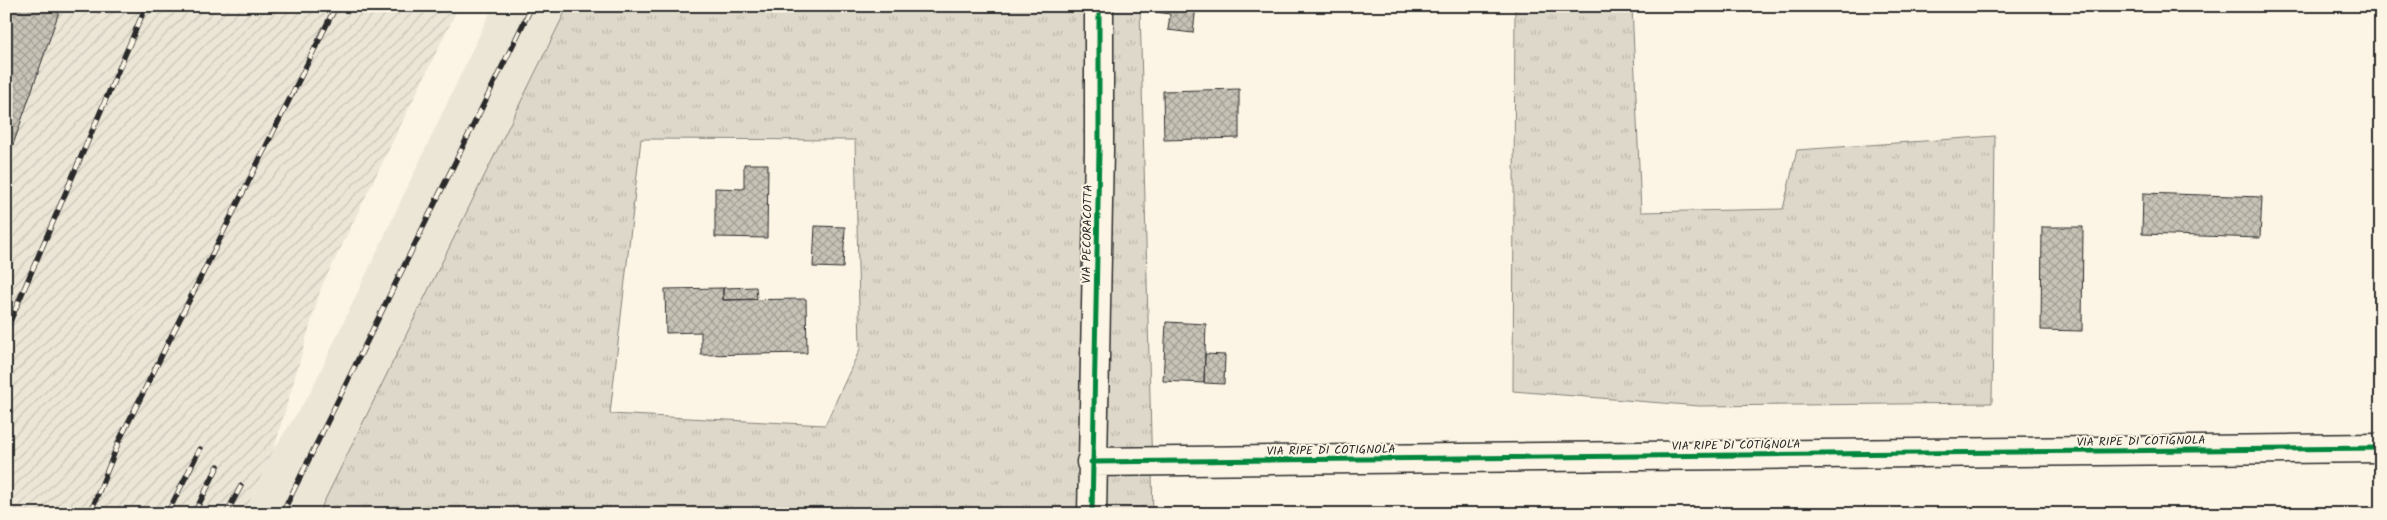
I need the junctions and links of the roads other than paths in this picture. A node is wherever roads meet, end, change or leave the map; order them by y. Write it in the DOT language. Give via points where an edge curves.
graph roads {
  1 [pos="1099,6"];
  2 [pos="2381,448"];
  3 [pos="1091,462"];
  4 [pos="1092,514"];
  1 -- 3 [label="street, VIA PECORACOTTA" via="1099,150"];
  2 -- 3 [label="street, VIA RIPE DI COTIGNOLA"];
  3 -- 4 [label="street, VIA PECORACOTTA"];
}
